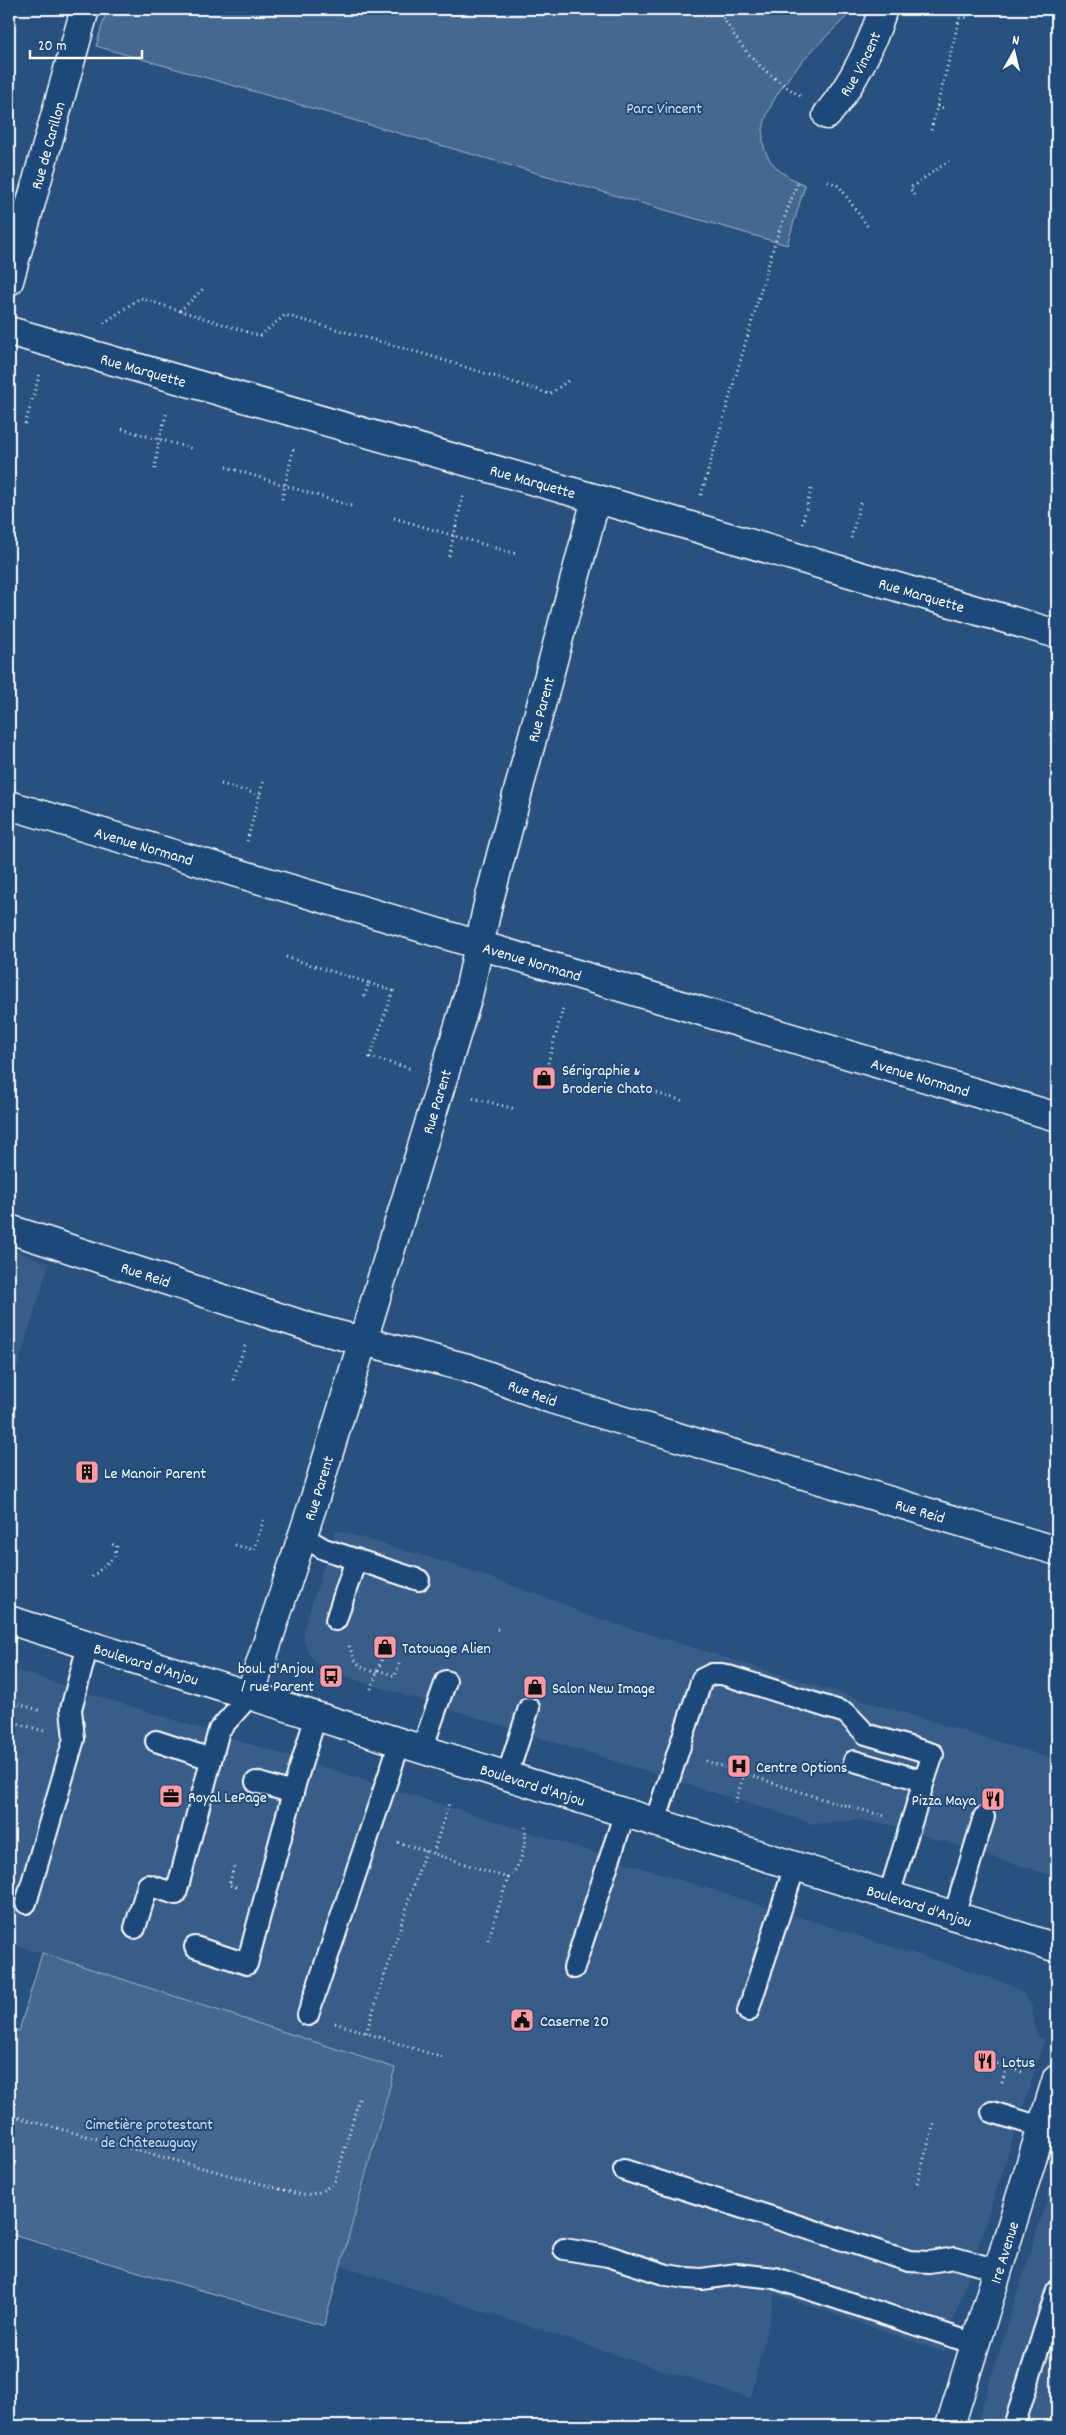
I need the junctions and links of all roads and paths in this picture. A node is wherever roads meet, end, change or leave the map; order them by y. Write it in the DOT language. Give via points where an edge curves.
graph roads {
  1 [pos="85,9"];
  2 [pos="718,9"];
  3 [pos="883,9"];
  4 [pos="962,9"];
  5 [pos="961,15"];
  6 [pos="969,19"];
  7 [pos="937,106"];
  8 [pos="944,108"];
  9 [pos="828,115"];
  10 [pos="931,130"];
  11 [pos="949,161"];
  12 [pos="828,181"];
  13 [pos="798,182"];
  14 [pos="914,195"];
  15 [pos="868,227"];
  16 [pos="9,282"];
  17 [pos="205,287"];
  18 [pos="180,312"];
  19 [pos="101,325"];
  20 [pos="9,331"];
  21 [pos="41,370"];
  22 [pos="569,380"];
  23 [pos="169,406"];
  24 [pos="25,424"];
  25 [pos="122,429"];
  26 [pos="158,439"];
  27 [pos="295,443"];
  28 [pos="194,449"];
  29 [pos="226,468"];
  30 [pos="155,469"];
  31 [pos="284,484"];
  32 [pos="812,486"];
  33 [pos="464,491"];
  34 [pos="700,498"];
  35 [pos="282,499"];
  36 [pos="596,499"];
  37 [pos="861,500"];
  38 [pos="351,506"];
  39 [pos="394,518"];
  40 [pos="453,534"];
  41 [pos="516,554"];
  42 [pos="449,556"];
  43 [pos="792,556"];
  44 [pos="842,570"];
  45 [pos="1057,634"];
  46 [pos="264,779"];
  47 [pos="221,784"];
  48 [pos="260,794"];
  49 [pos="9,805"];
  50 [pos="238,873"];
  51 [pos="479,945"];
  52 [pos="286,957"];
  53 [pos="369,983"];
  54 [pos="566,998"];
  55 [pos="363,1000"];
  56 [pos="548,1062"];
  57 [pos="444,1079"];
  58 [pos="623,1084"];
  59 [pos="472,1098"];
  60 [pos="684,1101"];
  61 [pos="515,1110"];
  62 [pos="1057,1117"];
  63 [pos="10,1233"];
  64 [pos="258,1310"];
  65 [pos="363,1340"];
  66 [pos="233,1380"];
  67 [pos="264,1518"];
  68 [pos="302,1536"];
  69 [pos="112,1544"];
  70 [pos="235,1545"];
  71 [pos="1057,1551"];
  72 [pos="356,1559"];
  73 [pos="92,1577"];
  74 [pos="419,1580"];
  75 [pos="9,1620"];
  76 [pos="336,1620"];
  77 [pos="348,1641"];
  78 [pos="88,1645"];
  79 [pos="383,1655"];
  80 [pos="400,1661"];
  81 [pos="378,1671"];
  82 [pos="446,1681"];
  83 [pos="371,1689"];
  84 [pos="250,1695"];
  85 [pos="9,1701"];
  86 [pos="9,1706"];
  87 [pos="529,1708"];
  88 [pos="48,1713"];
  89 [pos="316,1716"];
  90 [pos="9,1721"];
  91 [pos="42,1730"];
  92 [pos="156,1742"];
  93 [pos="411,1745"];
  94 [pos="212,1759"];
  95 [pos="703,1760"];
  96 [pos="854,1761"];
  97 [pos="744,1774"];
  98 [pos="507,1776"];
  99 [pos="924,1781"];
  100 [pos="256,1782"];
  101 [pos="293,1793"];
  102 [pos="449,1803"];
  103 [pos="734,1803"];
  104 [pos="625,1812"];
  105 [pos="984,1817"];
  106 [pos="655,1822"];
  107 [pos="911,1824"];
  108 [pos="525,1827"];
  109 [pos="418,1849"];
  110 [pos="425,1851"];
  111 [pos="433,1853"];
  112 [pos="795,1866"];
  113 [pos="508,1878"];
  114 [pos="889,1895"];
  115 [pos="26,1903"];
  116 [pos="954,1915"];
  117 [pos="134,1928"];
  118 [pos="488,1940"];
  119 [pos="195,1947"];
  120 [pos="1057,1948"];
  121 [pos="574,1968"];
  122 [pos="748,2011"];
  123 [pos="308,2015"];
  124 [pos="443,2058"];
  125 [pos="997,2064"];
  126 [pos="1028,2074"];
  127 [pos="1057,2078"];
  128 [pos="359,2099"];
  129 [pos="992,2112"];
  130 [pos="9,2115"];
  131 [pos="934,2124"];
  132 [pos="1050,2130"];
  133 [pos="624,2170"];
  134 [pos="917,2183"];
  135 [pos="564,2249"];
  136 [pos="998,2270"];
  137 [pos="1057,2290"];
  138 [pos="975,2344"];
  139 [pos="950,2426"];
  140 [pos="1014,2426"];
  1 -- 16 [label="street, Rue de Carillon"];
  2 -- 9 [label="path" via="734,37 768,75"];
  3 -- 9 [label="street, Rue Vincent" via="855,76"];
  4 -- 5 [label="path"];
  5 -- 6 [label="path"];
  5 -- 7 [label="path"];
  7 -- 8 [label="path"];
  7 -- 10 [label="path"];
  11 -- 14 [label="path" via="910,188"];
  12 -- 15 [label="path" via="839,186"];
  13 -- 34 [label="path" via="776,242"];
  17 -- 18 [label="path"];
  18 -- 19 [label="path" via="140,298"];
  18 -- 22 [label="path" via="260,336 285,316 424,354 550,394"];
  20 -- 36 [label="street, Rue Marquette"];
  21 -- 24 [label="path"];
  23 -- 26 [label="path"];
  25 -- 26 [label="path"];
  26 -- 28 [label="path"];
  26 -- 30 [label="path"];
  27 -- 31 [label="path"];
  29 -- 31 [label="path"];
  31 -- 35 [label="path"];
  31 -- 38 [label="path"];
  32 -- 43 [label="path"];
  33 -- 40 [label="path"];
  36 -- 43 [label="street, Rue Marquette"];
  36 -- 51 [label="street, Rue Parent"];
  37 -- 44 [label="path"];
  39 -- 40 [label="path"];
  40 -- 41 [label="path"];
  40 -- 42 [label="path"];
  43 -- 44 [label="street, Rue Marquette"];
  44 -- 45 [label="street, Rue Marquette"];
  46 -- 48 [label="path"];
  47 -- 48 [label="path"];
  48 -- 50 [label="path"];
  49 -- 50 [label="street, Avenue Normand"];
  50 -- 51 [label="street, Avenue Normand"];
  51 -- 57 [label="street, Rue Parent"];
  51 -- 62 [label="street, Avenue Normand"];
  52 -- 53 [label="path"];
  53 -- 55 [label="path"];
  53 -- 57 [label="path" via="393,991 368,1056"];
  54 -- 56 [label="path"];
  57 -- 65 [label="street, Rue Parent"];
  58 -- 60 [label="path"];
  59 -- 61 [label="path"];
  63 -- 64 [label="street, Rue Reid"];
  64 -- 65 [label="street, Rue Reid"];
  64 -- 66 [label="path"];
  65 -- 68 [label="street, Rue Parent"];
  65 -- 71 [label="street, Rue Reid" via="468,1368 551,1399"];
  67 -- 70 [label="path" via="254,1550"];
  68 -- 72 [label="lane" via="324,1550"];
  68 -- 84 [label="street, Rue Parent"];
  69 -- 73 [label="path" via="117,1546 114,1557"];
  72 -- 74 [label="lane"];
  72 -- 76 [label="lane"];
  75 -- 78 [label="street, Boulevard d'Anjou"];
  77 -- 81 [label="path" via="355,1662 364,1669"];
  78 -- 84 [label="street, Boulevard d'Anjou"];
  78 -- 115 [label="lane" via="71,1709 74,1739"];
  79 -- 81 [label="path"];
  80 -- 81 [label="path" via="395,1676"];
  81 -- 83 [label="path"];
  82 -- 93 [label="lane"];
  84 -- 89 [label="street, Boulevard d'Anjou"];
  84 -- 94 [label="lane" via="218,1730"];
  85 -- 86 [label="path"];
  85 -- 88 [label="path"];
  87 -- 98 [label="lane"];
  89 -- 93 [label="street, Boulevard d'Anjou"];
  89 -- 101 [label="lane"];
  90 -- 91 [label="path"];
  92 -- 94 [label="lane"];
  93 -- 98 [label="street, Boulevard d'Anjou"];
  93 -- 123 [label="lane"];
  94 -- 117 [label="lane" via="176,1894 148,1886"];
  95 -- 97 [label="path"];
  96 -- 99 [label="lane"];
  97 -- 103 [label="path"];
  97 -- 107 [label="path"];
  98 -- 104 [label="street, Boulevard d'Anjou"];
  99 -- 106 [label="lane" via="933,1754 866,1734 846,1713 722,1674 712,1674 702,1679"];
  99 -- 107 [label="lane"];
  100 -- 101 [label="lane"];
  101 -- 119 [label="lane" via="247,1964"];
  102 -- 111 [label="path"];
  104 -- 106 [label="street, Boulevard d'Anjou"];
  104 -- 121 [label="lane"];
  105 -- 116 [label="lane"];
  106 -- 112 [label="street, Boulevard d'Anjou"];
  107 -- 114 [label="lane"];
  108 -- 113 [label="path" via="526,1837 515,1872"];
  109 -- 110 [label="path"];
  110 -- 111 [label="path"];
  110 -- 124 [label="path" via="366,2033"];
  111 -- 113 [label="path"];
  112 -- 114 [label="street, Boulevard d'Anjou"];
  112 -- 122 [label="lane"];
  113 -- 118 [label="path"];
  114 -- 116 [label="street, Boulevard d'Anjou"];
  116 -- 120 [label="street, Boulevard d'Anjou"];
  125 -- 126 [label="path"];
  127 -- 132 [label="street, 1re Avenue"];
  128 -- 130 [label="path" via="336,2179 320,2192 302,2196"];
  129 -- 132 [label="lane"];
  131 -- 134 [label="path"];
  132 -- 136 [label="street, 1re Avenue"];
  133 -- 136 [label="lane" via="909,2261 956,2258"];
  135 -- 138 [label="lane" via="608,2256 686,2278 737,2274 775,2278"];
  136 -- 138 [label="street, 1re Avenue"];
  137 -- 140 [label="lane"];
  138 -- 139 [label="street, 1re Avenue"];
}
